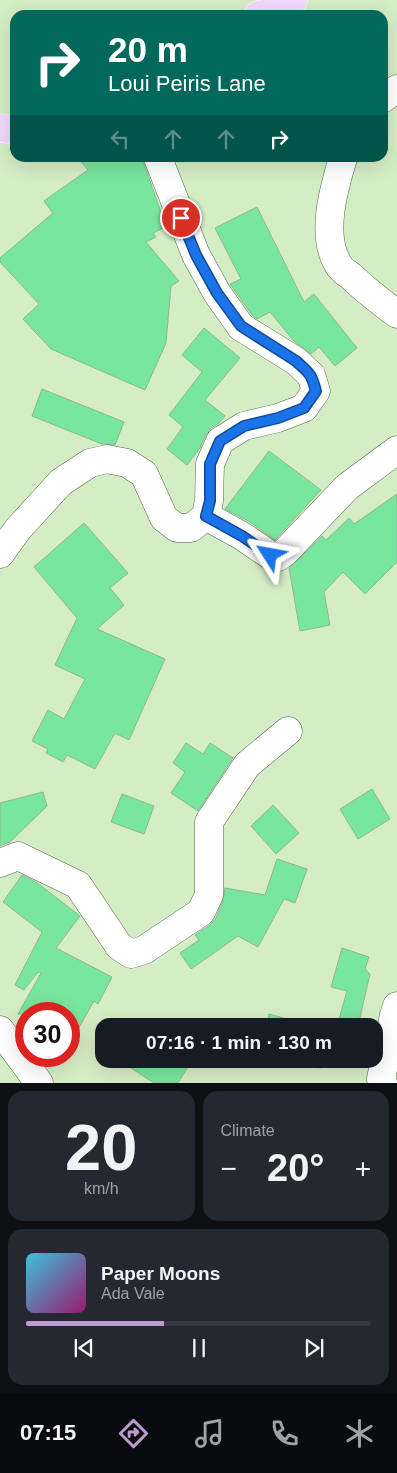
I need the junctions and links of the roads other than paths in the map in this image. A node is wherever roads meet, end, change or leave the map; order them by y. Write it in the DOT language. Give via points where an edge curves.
graph roads {
  1 [pos="293,0"];
  2 [pos="279,10"];
  3 [pos="160,162"];
  4 [pos="342,162"];
  5 [pos="397,314"];
  6 [pos="397,450"];
  7 [pos="206,516"];
  8 [pos="0,554"];
  9 [pos="288,731"];
  10 [pos="0,863"];
  11 [pos="397,1006"];
  12 [pos="0,1030"];
  13 [pos="39,1083"];
  14 [pos="383,1083"];
  1 -- 2 [label="main road"];
  3 -- 7 [label="street" via="196,255 217,293 241,326 296,361 311,375 316,391 304,408 244,426 220,441 210,464 210,501"];
  4 -- 5 [label="street" via="330,215 332,248 340,266"];
  6 -- 7 [label="street" via="346,487 278,557"];
  7 -- 8 [label="street" via="191,528 177,528 164,518 144,474 128,463 108,459 90,463 61,482"];
  9 -- 10 [label="street" via="247,765 209,822 208,895 201,912 144,950 131,954 119,946 78,885 18,856"];
  11 -- 14 [label="street" via="381,1079"];
  12 -- 13 [label="street"];
}
